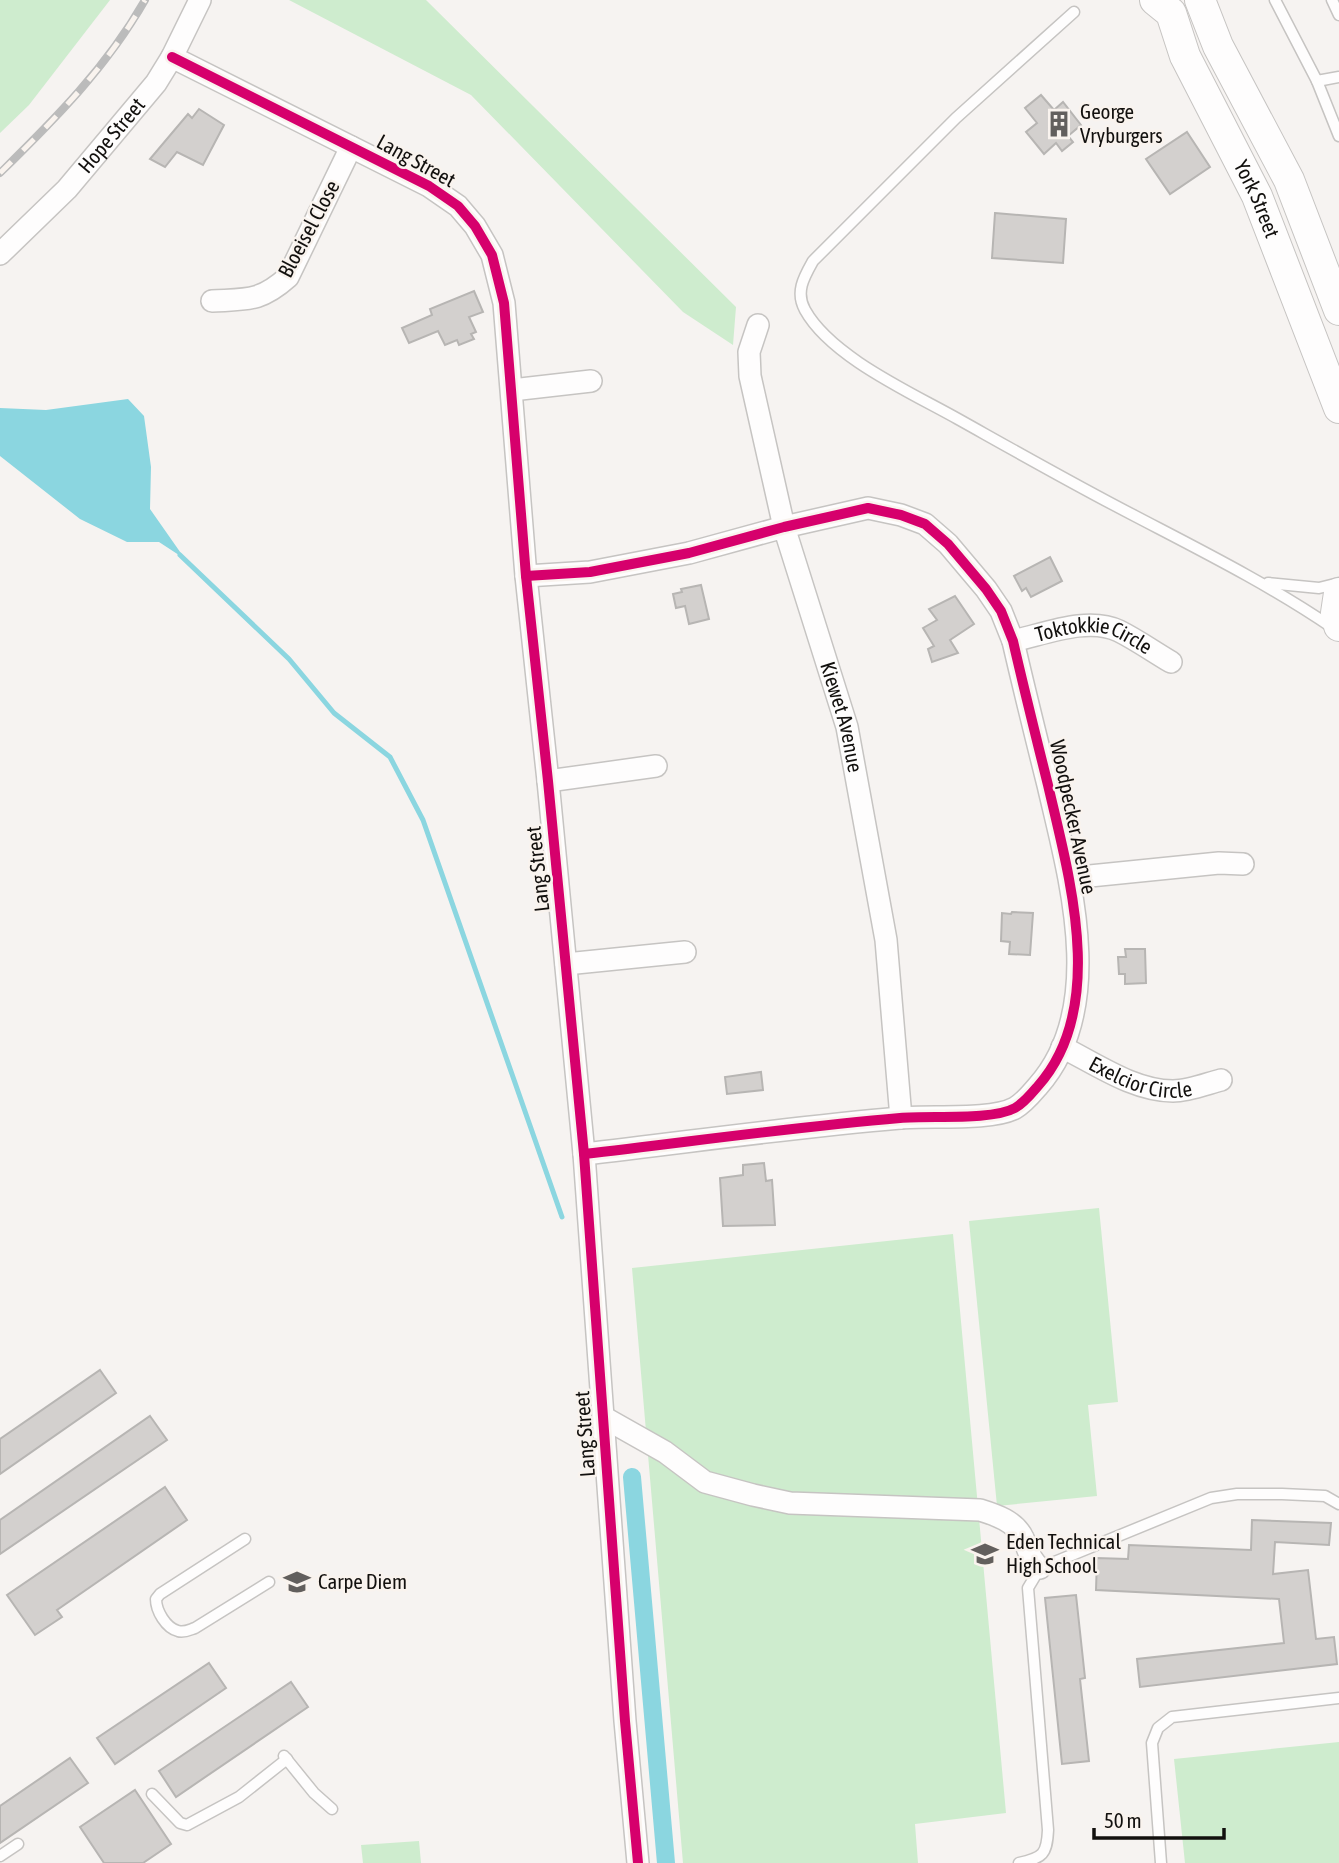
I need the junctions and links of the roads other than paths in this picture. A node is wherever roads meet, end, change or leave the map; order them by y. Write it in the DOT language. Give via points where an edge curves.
graph roads {
  1 [pos="200,0"];
  2 [pos="1155,0"];
  3 [pos="1200,0"];
  4 [pos="1275,0"];
  5 [pos="1332,0"];
  6 [pos="1074,12"];
  7 [pos="1339,15"];
  8 [pos="172,57"];
  9 [pos="1339,77"];
  10 [pos="1317,82"];
  11 [pos="1339,136"];
  12 [pos="351,147"];
  13 [pos="0,254"];
  14 [pos="212,300"];
  15 [pos="1339,310"];
  16 [pos="758,326"];
  17 [pos="591,381"];
  18 [pos="512,390"];
  19 [pos="1339,408"];
  20 [pos="785,527"];
  21 [pos="526,576"];
  22 [pos="1258,580"];
  23 [pos="1339,583"];
  24 [pos="1339,593"];
  25 [pos="1339,626"];
  26 [pos="1339,632"];
  27 [pos="1013,641"];
  28 [pos="1171,662"];
  29 [pos="656,766"];
  30 [pos="548,781"];
  31 [pos="1242,864"];
  32 [pos="1070,878"];
  33 [pos="685,952"];
  34 [pos="566,964"];
  35 [pos="1062,1047"];
  36 [pos="1221,1080"];
  37 [pos="901,1118"];
  38 [pos="584,1154"];
  39 [pos="603,1417"];
  40 [pos="1339,1504"];
  41 [pos="245,1539"];
  42 [pos="1040,1568"];
  43 [pos="269,1582"];
  44 [pos="1339,1698"];
  45 [pos="152,1794"];
  46 [pos="332,1809"];
  47 [pos="18,1844"];
  48 [pos="0,1856"];
  49 [pos="638,1863"];
  50 [pos="1019,1863"];
  51 [pos="1161,1863"];
  1 -- 8 [label="street, Hope Street"];
  2 -- 19 [label="main road, York Street" via="1171,13 1185,56 1257,196"];
  3 -- 15 [label="main road, York Street" via="1218,46 1289,180"];
  4 -- 10 [label="lane"];
  5 -- 7 [label="lane"];
  6 -- 22 [label="lane" via="956,118 813,261 802,280 804,308 818,329 860,364 1055,474"];
  8 -- 12 [label="street, Lang Street"];
  8 -- 13 [label="street, Hope Street" via="140,104 67,189"];
  9 -- 10 [label="lane"];
  10 -- 11 [label="lane"];
  12 -- 14 [label="street, Bloeisel Close" via="288,277 253,299"];
  12 -- 18 [label="street, Lang Street" via="429,186 458,206 475,226 492,255 504,303"];
  16 -- 20 [label="street, Kiewet Avenue" via="749,352 750,376"];
  17 -- 18 [label="street"];
  18 -- 21 [label="street, Lang Street"];
  20 -- 21 [label="street, Woodpecker Avenue" via="677,556 590,572"];
  20 -- 27 [label="street, Woodpecker Avenue" via="868,508 925,524 986,589"];
  20 -- 37 [label="street, Kiewet Avenue" via="847,727 886,940"];
  21 -- 30 [label="street, Lang Street"];
  22 -- 23 [label="lane" via="1319,588"];
  22 -- 26 [label="lane"];
  24 -- 25 [label="main road"];
  27 -- 28 [label="street, Toktokkie Circle" via="1101,626 1118,630"];
  27 -- 32 [label="street, Woodpecker Avenue"];
  29 -- 30 [label="street"];
  30 -- 34 [label="street, Lang Street"];
  31 -- 32 [label="street"];
  32 -- 35 [label="street, Woodpecker Avenue" via="1077,982"];
  33 -- 34 [label="street"];
  34 -- 38 [label="street, Lang Street"];
  35 -- 36 [label="street, Exelcior Circle" via="1160,1090 1176,1091"];
  35 -- 37 [label="street, Woodpecker Avenue" via="1052,1070 1015,1108 993,1114"];
  37 -- 38 [label="street, Woodpecker Avenue"];
  38 -- 39 [label="street, Lang Street"];
  39 -- 42 [label="street" via="666,1452 705,1482 753,1495 790,1503 993,1514 1016,1528 1032,1562"];
  39 -- 49 [label="street, Lang Street"];
  40 -- 42 [label="lane" via="1325,1496 1237,1494 1211,1498"];
  41 -- 43 [label="lane" via="160,1594 156,1599 159,1612 170,1626 184,1632"];
  42 -- 50 [label="lane" via="1028,1588 1047,1847 1041,1856"];
  44 -- 51 [label="lane" via="1172,1717 1158,1728 1152,1743"];
  45 -- 46 [label="lane" via="187,1825 239,1797 285,1758"];
  47 -- 48 [label="lane"];
}
